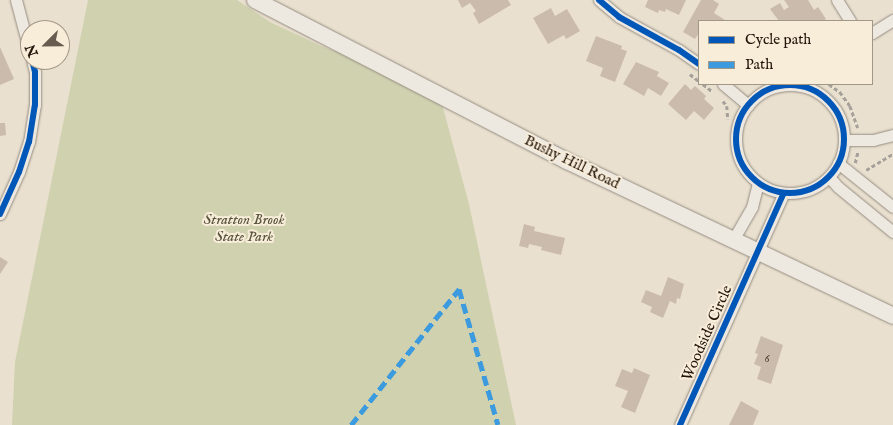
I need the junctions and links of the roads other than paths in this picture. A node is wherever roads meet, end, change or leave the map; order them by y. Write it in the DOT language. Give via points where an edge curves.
graph roads {
  1 [pos="16,0"];
  2 [pos="255,0"];
  3 [pos="599,0"];
  4 [pos="837,0"];
  5 [pos="21,20"];
  6 [pos="849,20"];
  7 [pos="893,20"];
  8 [pos="873,31"];
  9 [pos="698,63"];
  10 [pos="34,70"];
  11 [pos="724,85"];
  12 [pos="812,87"];
  13 [pos="748,105"];
  14 [pos="893,135"];
  15 [pos="844,140"];
  16 [pos="838,163"];
  17 [pos="829,177"];
  18 [pos="758,183"];
  19 [pos="784,193"];
  20 [pos="893,207"];
  21 [pos="0,214"];
  22 [pos="893,232"];
  23 [pos="733,240"];
  24 [pos="758,252"];
  25 [pos="893,316"];
  26 [pos="680,425"];
  1 -- 5 [label="street"];
  2 -- 23 [label="main road, Bushy Hill Road" via="567,161"];
  3 -- 9 [label="street" via="619,17"];
  4 -- 6 [label="street"];
  7 -- 8 [label="street"];
  10 -- 21 [label="street" via="35,105 29,142 20,172"];
  11 -- 13 [label="street"];
  12 -- 13 [label="street" via="777,87"];
  12 -- 15 [label="street" via="835,110 842,124"];
  13 -- 18 [label="street" via="739,120 738,154"];
  14 -- 15 [label="street" via="859,141"];
  15 -- 16 [label="street"];
  16 -- 17 [label="street"];
  16 -- 20 [label="street"];
  17 -- 19 [label="street" via="808,190"];
  17 -- 22 [label="street"];
  18 -- 19 [label="street"];
  18 -- 23 [label="street" via="752,207"];
  19 -- 24 [label="street, Woodside Circle"];
  23 -- 24 [label="main road, Bushy Hill Road"];
  24 -- 25 [label="main road, Bushy Hill Road"];
  24 -- 26 [label="street, Woodside Circle"];
}
